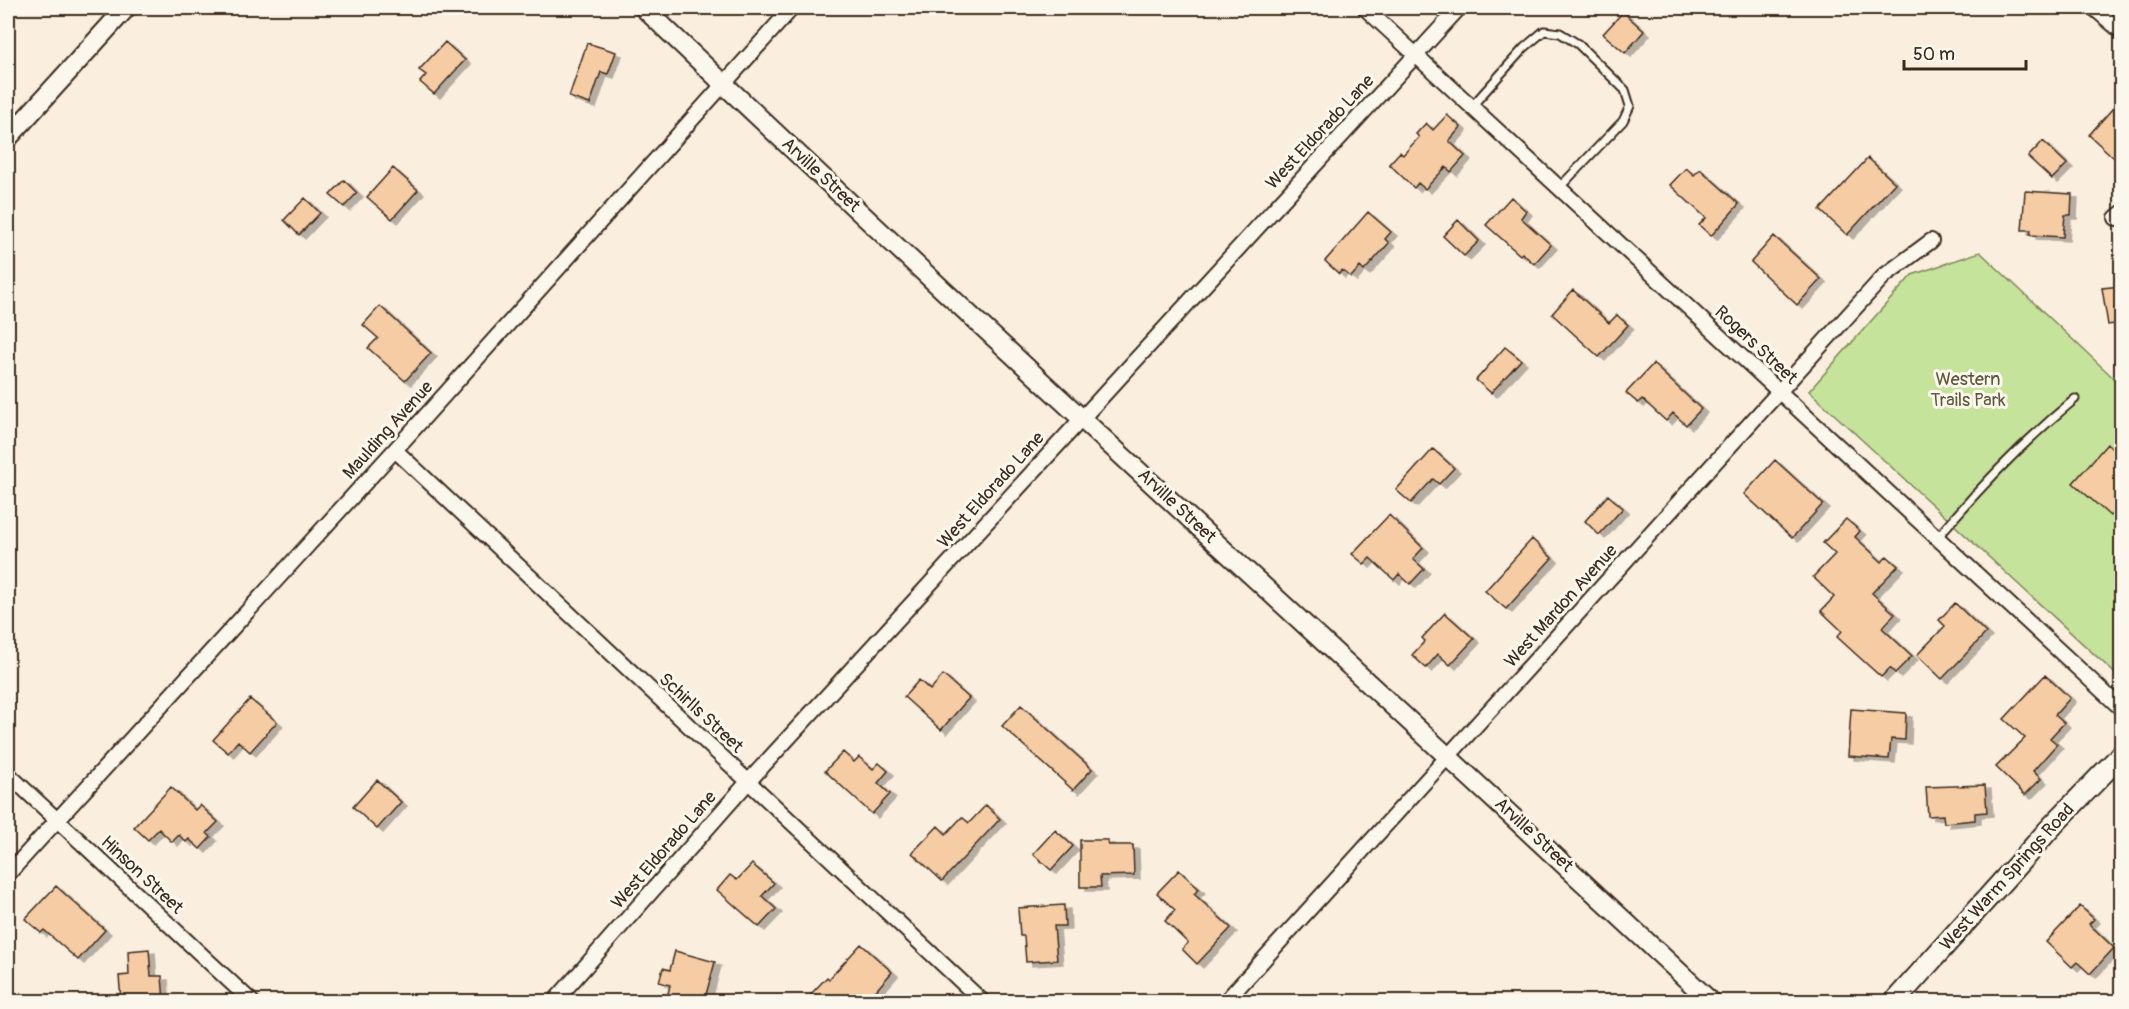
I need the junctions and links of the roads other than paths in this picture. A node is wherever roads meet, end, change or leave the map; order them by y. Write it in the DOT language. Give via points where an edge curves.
graph roads {
  1 [pos="126,8"];
  2 [pos="644,8"];
  3 [pos="792,8"];
  4 [pos="1365,8"];
  5 [pos="1459,8"];
  6 [pos="2094,8"];
  7 [pos="2121,32"];
  8 [pos="1415,55"];
  9 [pos="723,83"];
  10 [pos="1472,106"];
  11 [pos="8,138"];
  12 [pos="1560,187"];
  13 [pos="1931,241"];
  14 [pos="1779,392"];
  15 [pos="2075,399"];
  16 [pos="1081,418"];
  17 [pos="395,450"];
  18 [pos="1937,538"];
  19 [pos="2121,709"];
  20 [pos="2121,754"];
  21 [pos="1450,756"];
  22 [pos="8,774"];
  23 [pos="748,782"];
  24 [pos="56,819"];
  25 [pos="8,874"];
  26 [pos="252,1002"];
  27 [pos="554,1002"];
  28 [pos="983,1002"];
  29 [pos="1225,1002"];
  30 [pos="1712,1002"];
  31 [pos="1894,1002"];
  1 -- 11 [label="street"];
  2 -- 9 [label="street, Arville Street"];
  3 -- 9 [label="street, Maulding Avenue"];
  4 -- 8 [label="street, Rogers Street"];
  5 -- 8 [label="street, West Eldorado Lane"];
  6 -- 7 [label="street"];
  8 -- 10 [label="street, Rogers Street"];
  8 -- 16 [label="street, West Eldorado Lane"];
  9 -- 16 [label="street, Arville Street"];
  9 -- 17 [label="street, Maulding Avenue"];
  10 -- 12 [label="street, Rogers Street"];
  10 -- 12 [label="lane" via="1544,31 1560,33 1578,44 1626,90 1630,106 1623,121"];
  12 -- 14 [label="street, Rogers Street"];
  13 -- 14 [label="street, West Mardon Avenue" via="1884,276"];
  14 -- 18 [label="street, Rogers Street"];
  14 -- 21 [label="street, West Mardon Avenue"];
  15 -- 18 [label="lane" via="1992,475"];
  16 -- 21 [label="street, Arville Street"];
  16 -- 23 [label="street, West Eldorado Lane"];
  17 -- 23 [label="street, Schirlls Street"];
  17 -- 24 [label="street, Maulding Avenue"];
  18 -- 19 [label="street, Rogers Street"];
  20 -- 31 [label="main road, West Warm Springs Road"];
  21 -- 29 [label="street, West Mardon Avenue"];
  21 -- 30 [label="street, Arville Street"];
  22 -- 24 [label="street, Hinson Street"];
  23 -- 27 [label="street, West Eldorado Lane"];
  23 -- 28 [label="street, Schirlls Street"];
  24 -- 25 [label="street, Maulding Avenue"];
  24 -- 26 [label="street, Hinson Street"];
}
